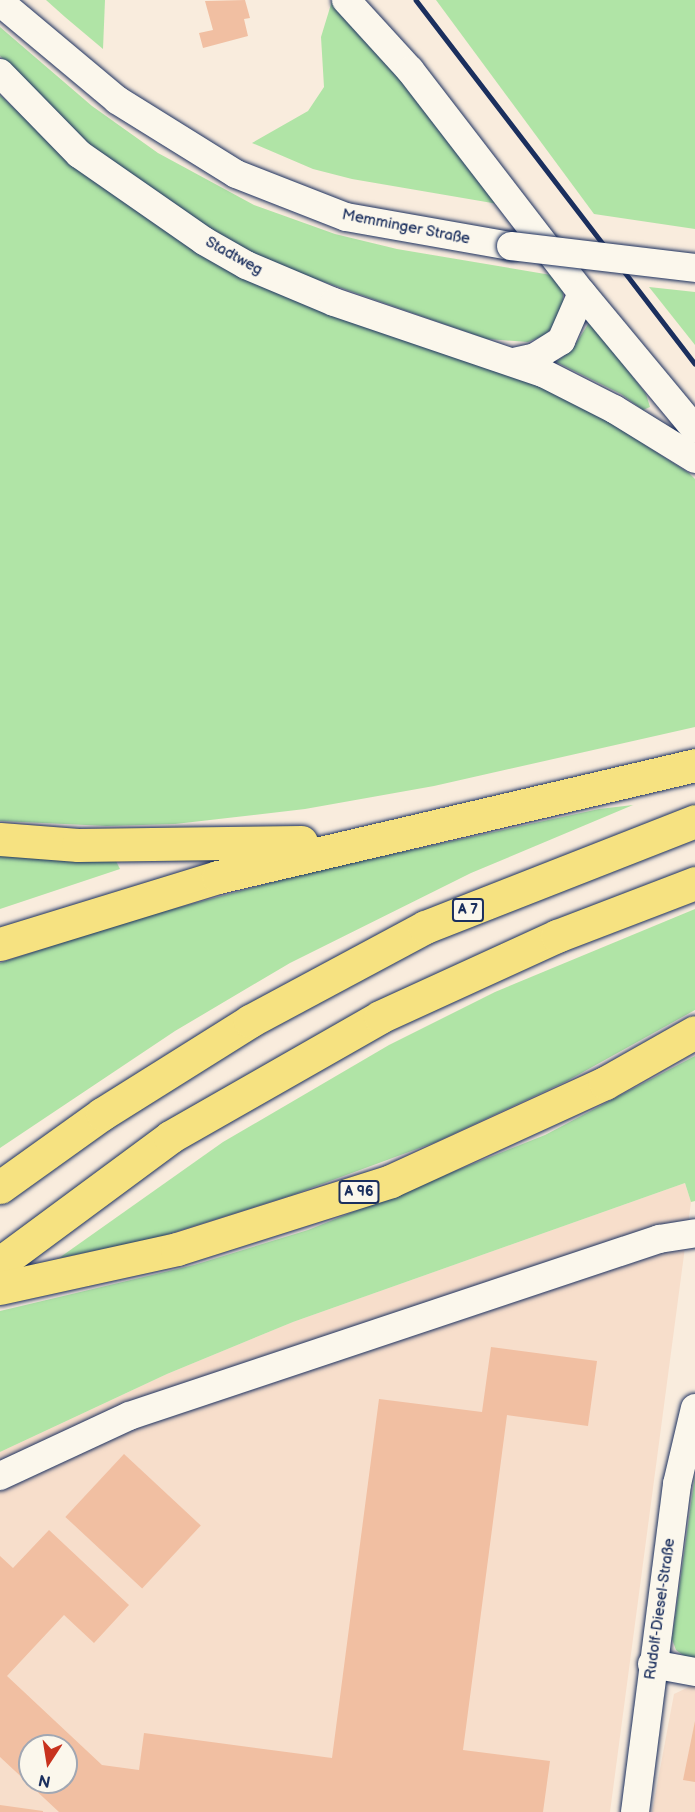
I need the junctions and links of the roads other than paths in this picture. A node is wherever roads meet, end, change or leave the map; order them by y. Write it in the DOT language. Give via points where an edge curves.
graph roads {
  1 [pos="346,0"];
  2 [pos="0,2"];
  3 [pos="0,73"];
  4 [pos="695,268"];
  5 [pos="582,292"];
  6 [pos="514,362"];
  7 [pos="695,429"];
  8 [pos="695,459"];
  9 [pos="695,765"];
  10 [pos="695,821"];
  11 [pos="381,837"];
  12 [pos="0,839"];
  13 [pos="695,883"];
  14 [pos="0,944"];
  15 [pos="695,1032"];
  16 [pos="0,1187"];
  17 [pos="695,1233"];
  18 [pos="0,1263"];
  19 [pos="0,1288"];
  20 [pos="695,1408"];
  21 [pos="0,1476"];
  22 [pos="652,1664"];
  23 [pos="695,1672"];
  24 [pos="635,1812"];
  1 -- 5 [label="street" via="439,106"];
  2 -- 4 [label="street, Memminger Straße, bridge" via="117,100 236,174 346,217 511,246"];
  3 -- 6 [label="street, Stadtweg" via="79,154 204,241 246,265 334,302"];
  5 -- 6 [label="street" via="561,341 535,357"];
  5 -- 7 [label="street"];
  6 -- 8 [label="street, Stadtweg" via="575,387"];
  9 -- 11 [label="highway"];
  10 -- 16 [label="highway, A 7" via="425,927 250,1021 102,1114"];
  11 -- 12 [label="highway" via="195,846 78,845"];
  11 -- 14 [label="highway" via="218,877"];
  13 -- 18 [label="highway" via="557,936 380,1017 170,1137"];
  15 -- 19 [label="highway, A 96" via="605,1083 391,1181 177,1250"];
  17 -- 21 [label="street" via="659,1239 129,1416"];
  20 -- 22 [label="street, Rudolf-Diesel-Straße" via="677,1484"];
  22 -- 23 [label="street"];
  22 -- 24 [label="street, Rudolf-Diesel-Straße"];
}
